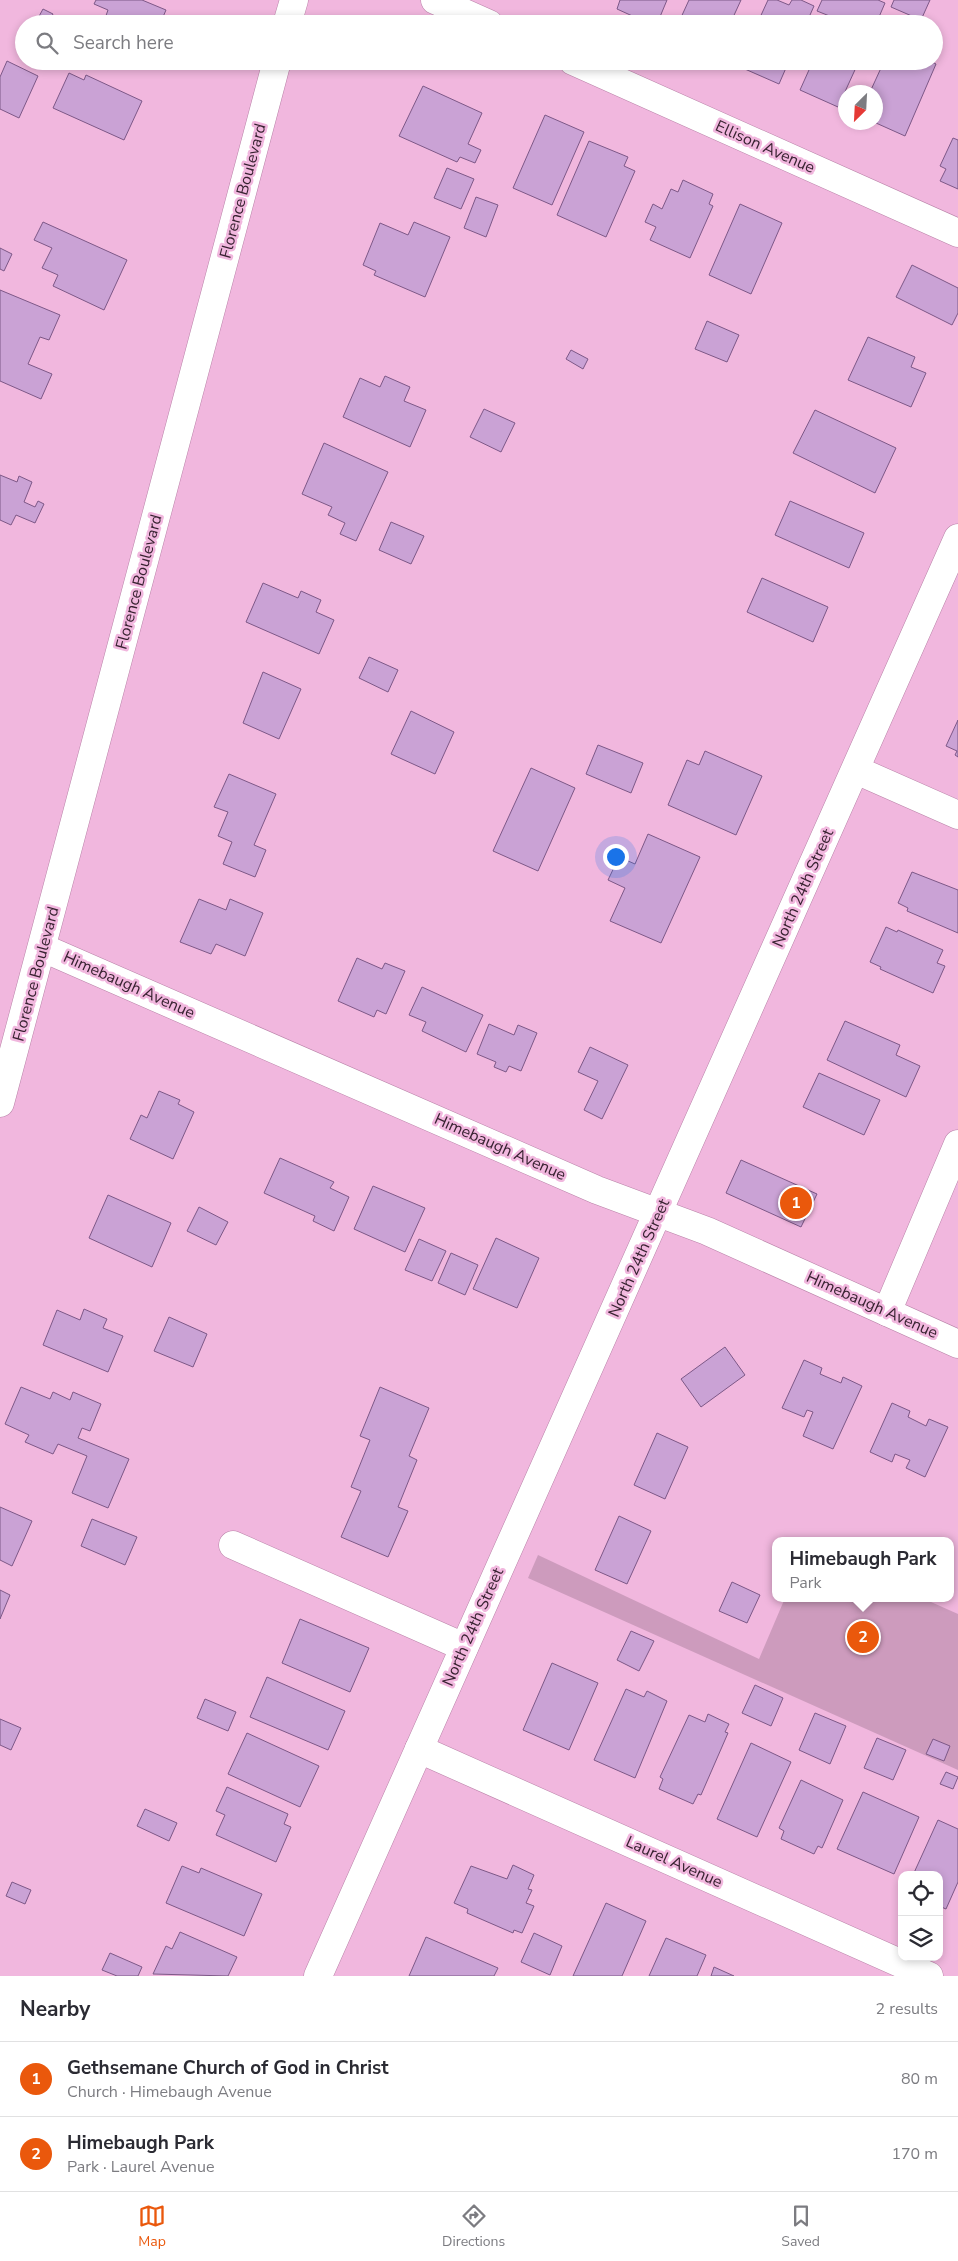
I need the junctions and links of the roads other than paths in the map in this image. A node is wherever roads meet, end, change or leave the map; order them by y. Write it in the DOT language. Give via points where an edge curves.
graph roads {
  1 [pos="294,0"];
  2 [pos="435,0"];
  3 [pos="290,15"];
  4 [pos="468,15"];
  5 [pos="275,70"];
  6 [pos="593,70"];
  7 [pos="958,233"];
  8 [pos="958,539"];
  9 [pos="856,770"];
  10 [pos="958,815"];
  11 [pos="43,948"];
  12 [pos="0,1103"];
  13 [pos="958,1144"];
  14 [pos="658,1213"];
  15 [pos="887,1312"];
  16 [pos="958,1344"];
  17 [pos="233,1545"];
  18 [pos="464,1647"];
  19 [pos="419,1749"];
  20 [pos="318,1976"];
  21 [pos="929,1976"];
  1 -- 3 [label="street"];
  2 -- 4 [label="street"];
  5 -- 11 [label="street, Florence Boulevard"];
  6 -- 7 [label="street, Ellison Avenue"];
  8 -- 9 [label="street, North 24th Street"];
  9 -- 10 [label="street"];
  9 -- 14 [label="street, North 24th Street"];
  11 -- 12 [label="street, Florence Boulevard"];
  11 -- 14 [label="street, Himebaugh Avenue" via="597,1190"];
  13 -- 15 [label="street"];
  14 -- 15 [label="street, Himebaugh Avenue" via="707,1231"];
  14 -- 18 [label="street, North 24th Street"];
  15 -- 16 [label="street, Himebaugh Avenue"];
  17 -- 18 [label="street"];
  18 -- 19 [label="street, North 24th Street"];
  19 -- 20 [label="street, North 24th Street"];
  19 -- 21 [label="street, Laurel Avenue"];
}
